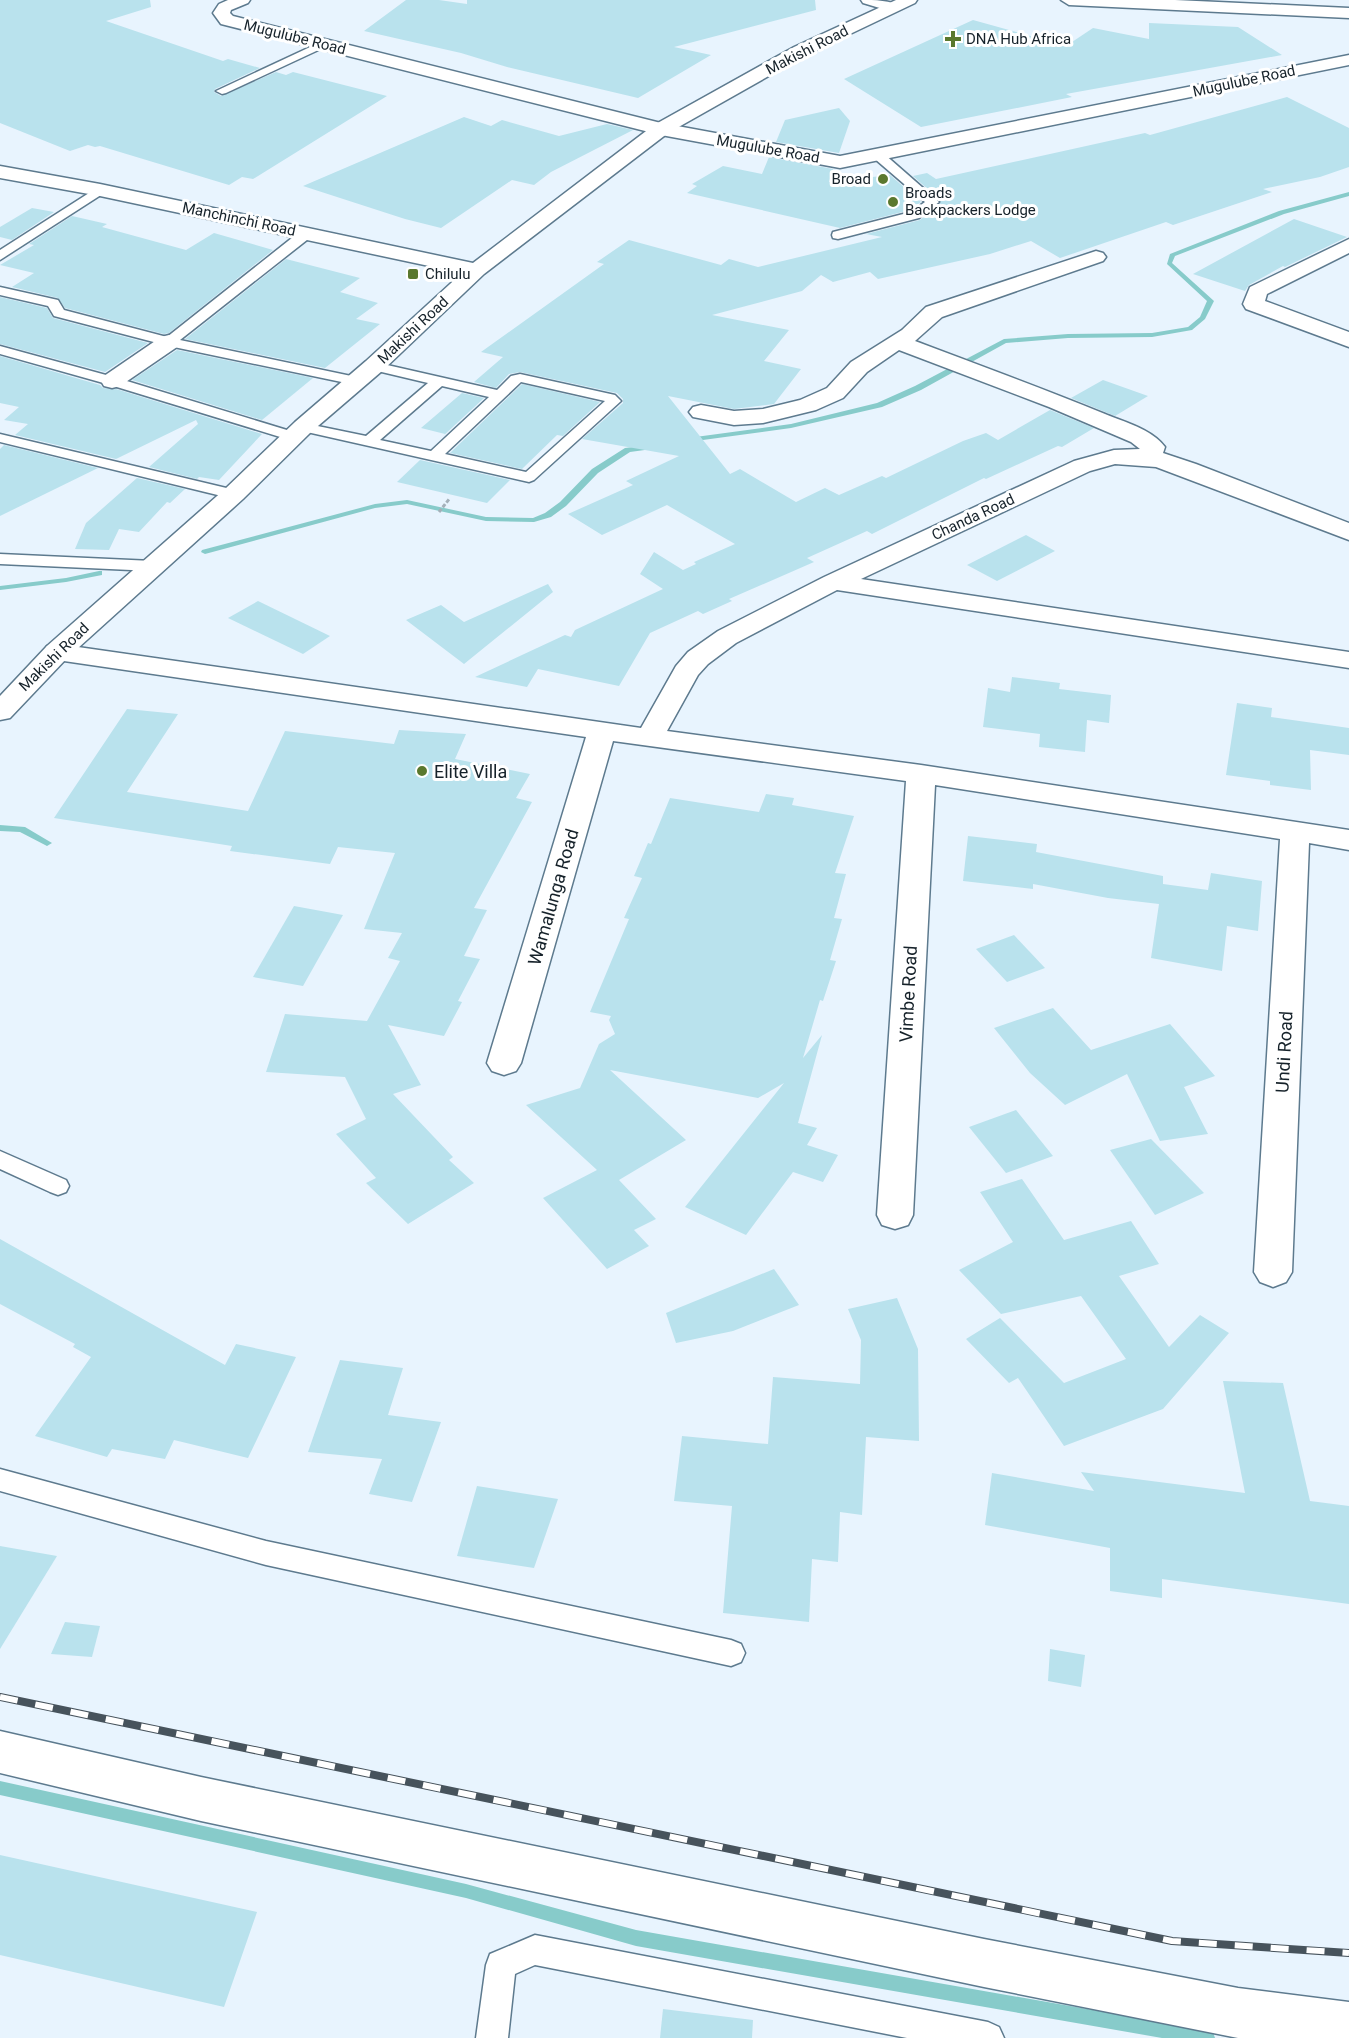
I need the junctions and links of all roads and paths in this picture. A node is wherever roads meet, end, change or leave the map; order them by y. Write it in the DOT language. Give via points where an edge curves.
graph roads {
  1 [pos="242,0"];
  2 [pos="869,0"];
  3 [pos="1069,0"];
  4 [pos="901,4"];
  5 [pos="1349,13"];
  6 [pos="323,44"];
  7 [pos="1349,60"];
  8 [pos="222,91"];
  9 [pos="661,129"];
  10 [pos="879,156"];
  11 [pos="0,172"];
  12 [pos="100,190"];
  13 [pos="307,233"];
  14 [pos="838,235"];
  15 [pos="1349,245"];
  16 [pos="0,256"];
  17 [pos="1096,257"];
  18 [pos="477,270"];
  19 [pos="0,291"];
  20 [pos="1349,340"];
  21 [pos="169,342"];
  22 [pos="897,342"];
  23 [pos="0,350"];
  24 [pos="365,373"];
  25 [pos="112,381"];
  26 [pos="439,381"];
  27 [pos="500,395"];
  28 [pos="701,412"];
  29 [pos="299,432"];
  30 [pos="0,438"];
  31 [pos="368,442"];
  32 [pos="433,458"];
  33 [pos="1149,458"];
  34 [pos="234,494"];
  35 [pos="450,498"];
  36 [pos="439,512"];
  37 [pos="1349,532"];
  38 [pos="0,559"];
  39 [pos="153,566"];
  40 [pos="833,582"];
  41 [pos="57,652"];
  42 [pos="1349,660"];
  43 [pos="0,712"];
  44 [pos="602,731"];
  45 [pos="650,736"];
  46 [pos="921,774"];
  47 [pos="1295,832"];
  48 [pos="1349,840"];
  49 [pos="504,1063"];
  50 [pos="0,1159"];
  51 [pos="58,1186"];
  52 [pos="895,1215"];
  53 [pos="1273,1272"];
  54 [pos="0,1480"];
  55 [pos="731,1653"];
  56 [pos="0,1752"];
  57 [pos="1349,2027"];
  58 [pos="492,2038"];
  59 [pos="988,2038"];
  1 -- 6 [label="street, Mugulube Road" via="222,10 227,20"];
  2 -- 4 [label="street"];
  3 -- 5 [label="street"];
  4 -- 9 [label="street, Makishi Road" via="800,51"];
  6 -- 8 [label="lane"];
  6 -- 9 [label="street, Mugulube Road"];
  7 -- 10 [label="street, Mugulube Road"];
  9 -- 10 [label="street, Mugulube Road" via="840,162"];
  9 -- 18 [label="street, Makishi Road"];
  10 -- 14 [label="lane" via="933,202 915,215"];
  11 -- 12 [label="street, Manchinchi Road"];
  12 -- 13 [label="street, Manchinchi Road"];
  12 -- 16 [label="lane"];
  13 -- 18 [label="street, Manchinchi Road"];
  13 -- 21 [label="lane"];
  15 -- 20 [label="street" via="1257,291 1254,304"];
  17 -- 22 [label="street" via="934,312"];
  18 -- 24 [label="street, Makishi Road"];
  19 -- 21 [label="lane" via="53,303 59,313"];
  21 -- 24 [label="lane"];
  21 -- 25 [label="street"];
  22 -- 28 [label="street" via="859,367 835,393 808,405 763,416 734,418"];
  22 -- 33 [label="street" via="1139,437 1153,447"];
  23 -- 25 [label="lane"];
  24 -- 26 [label="lane"];
  24 -- 29 [label="street, Makishi Road"];
  25 -- 29 [label="lane"];
  26 -- 27 [label="lane"];
  26 -- 31 [label="lane"];
  27 -- 32 [label="lane"];
  27 -- 32 [label="lane" via="520,378 614,401 530,477"];
  29 -- 31 [label="lane"];
  29 -- 34 [label="street, Makishi Road"];
  30 -- 34 [label="lane"];
  31 -- 32 [label="lane"];
  33 -- 37 [label="street, Chanda Road" via="1188,469"];
  33 -- 40 [label="street, Chanda Road" via="1114,457 1082,466"];
  34 -- 39 [label="street, Makishi Road"];
  35 -- 36 [label="path"];
  38 -- 39 [label="lane"];
  39 -- 41 [label="street, Makishi Road"];
  40 -- 42 [label="street"];
  40 -- 45 [label="street, Chanda Road" via="745,626 698,658 670,697"];
  41 -- 43 [label="street, Makishi Road"];
  41 -- 44 [label="street"];
  44 -- 45 [label="street"];
  44 -- 49 [label="street, Wamalunga Road"];
  45 -- 46 [label="street"];
  46 -- 47 [label="street"];
  46 -- 52 [label="street, Vimbe Road"];
  47 -- 48 [label="street"];
  47 -- 53 [label="street, Undi Road"];
  50 -- 51 [label="lane"];
  54 -- 55 [label="lane" via="266,1553"];
  56 -- 57 [label="street" via="201,1799 984,1964 1238,2013"];
  58 -- 59 [label="lane" via="501,1965 535,1950"];
}
